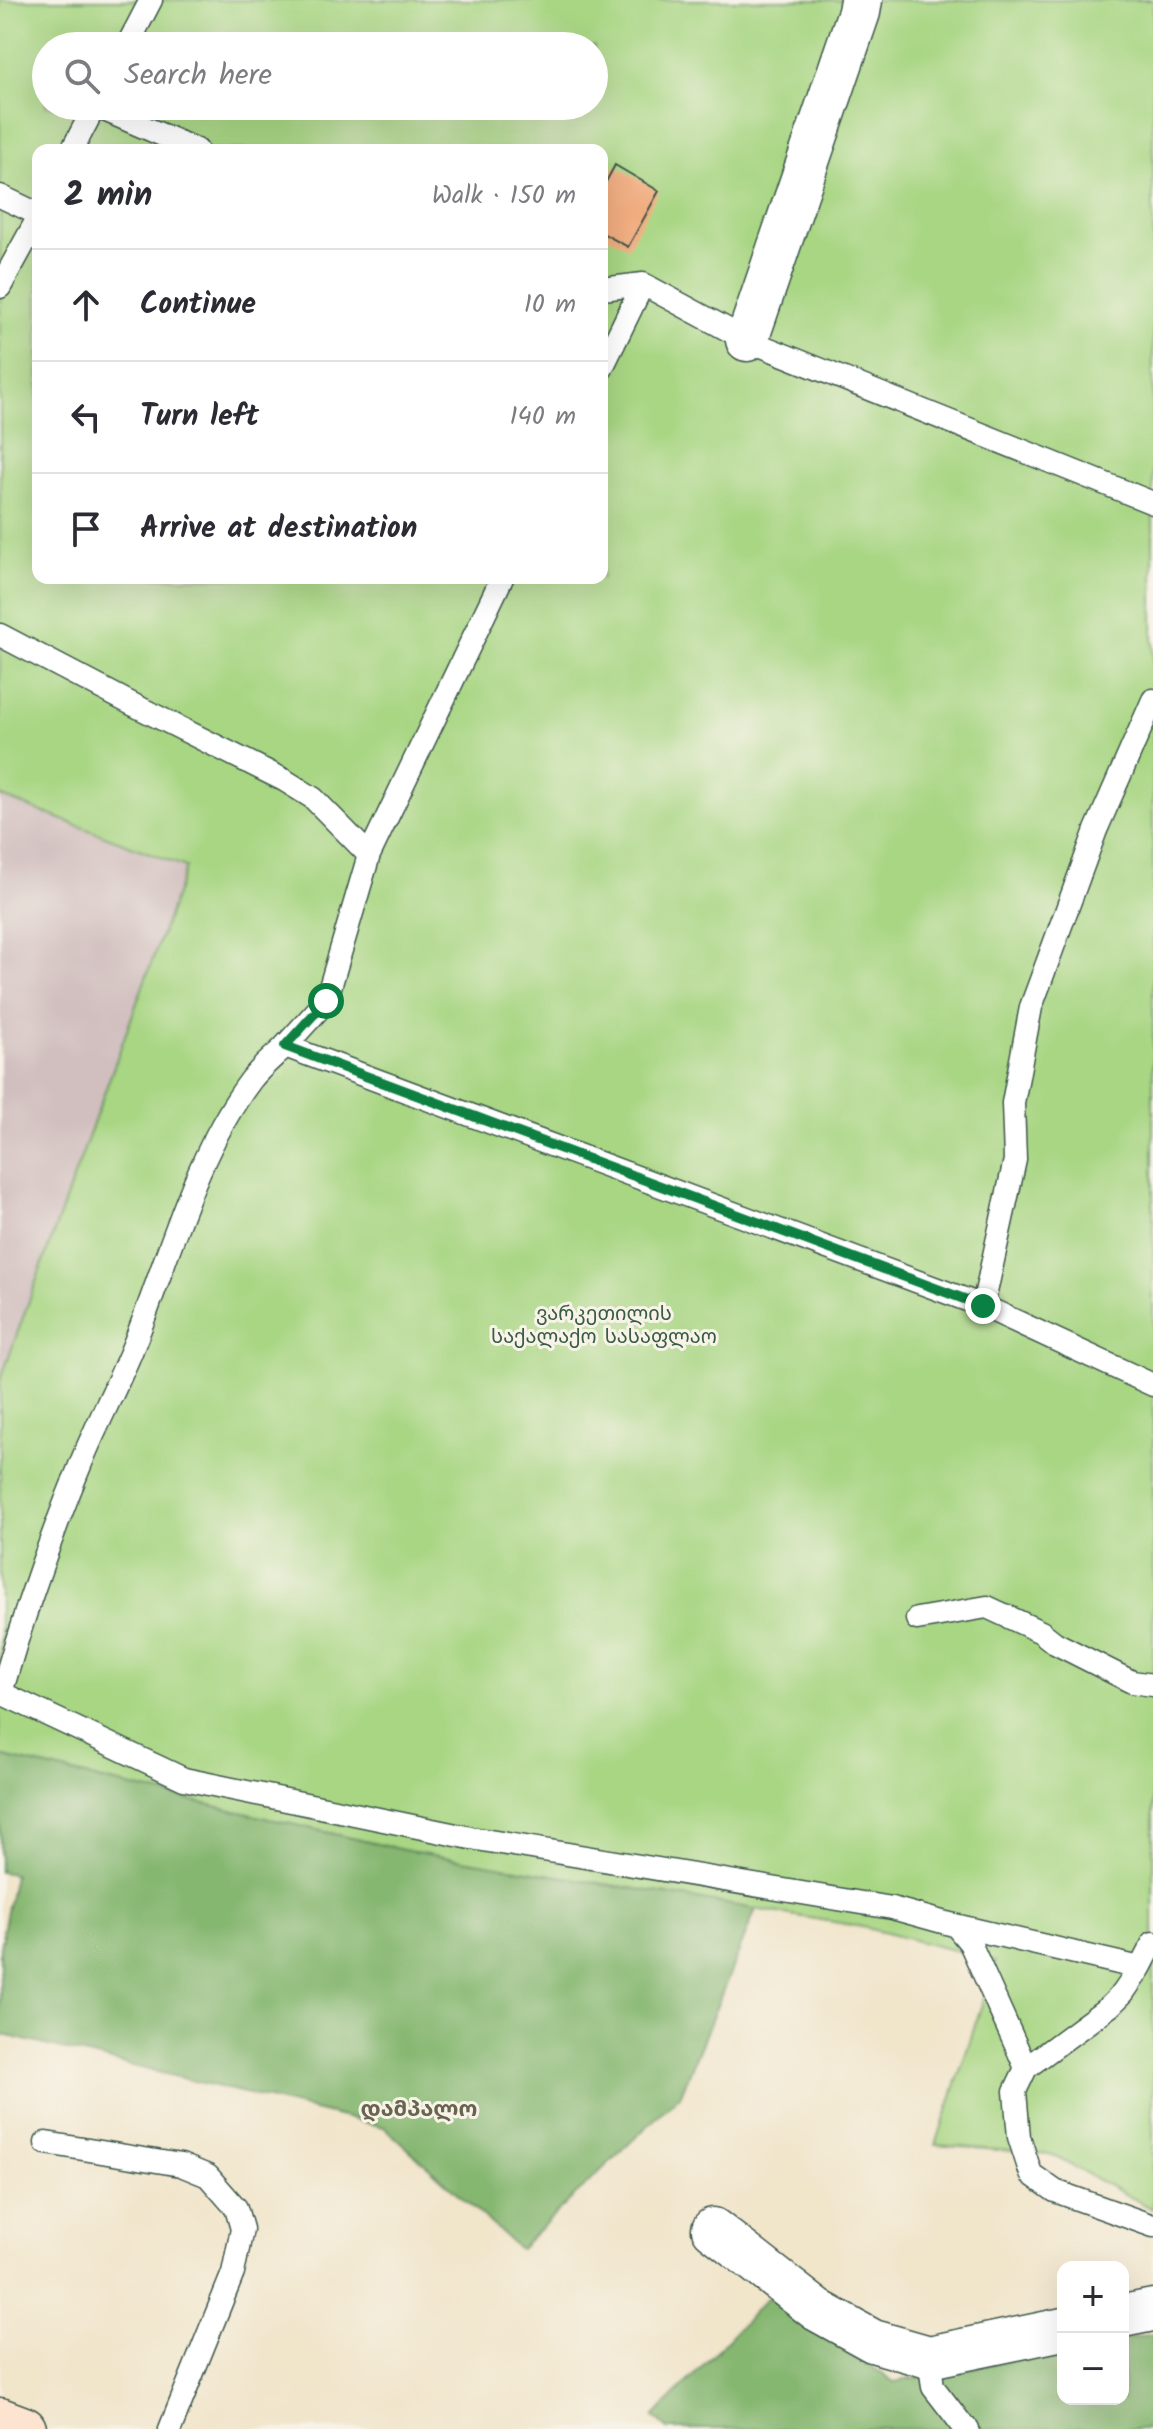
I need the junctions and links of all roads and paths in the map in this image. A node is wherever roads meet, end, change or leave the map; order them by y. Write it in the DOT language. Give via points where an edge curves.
graph roads {
  1 [pos="151,0"];
  2 [pos="861,0"];
  3 [pos="134,32"];
  4 [pos="88,120"];
  5 [pos="127,120"];
  6 [pos="75,144"];
  7 [pos="183,144"];
  8 [pos="0,196"];
  9 [pos="32,213"];
  10 [pos="32,227"];
  11 [pos="643,284"];
  12 [pos="0,287"];
  13 [pos="608,288"];
  14 [pos="747,340"];
  15 [pos="608,356"];
  16 [pos="1153,503"];
  17 [pos="499,584"];
  18 [pos="0,635"];
  19 [pos="1153,700"];
  20 [pos="369,855"];
  21 [pos="285,1046"];
  22 [pos="983,1306"];
  23 [pos="1153,1385"];
  24 [pos="917,1619"];
  25 [pos="1153,1685"];
  26 [pos="955,1925"];
  27 [pos="1153,1943"];
  28 [pos="1140,1968"];
  29 [pos="1026,2068"];
  30 [pos="46,2143"];
  31 [pos="1153,2226"];
  32 [pos="713,2229"];
  33 [pos="1153,2310"];
  34 [pos="1129,2315"];
  35 [pos="1057,2330"];
  36 [pos="929,2357"];
  37 [pos="0,2420"];
  38 [pos="24,2429"];
  39 [pos="170,2429"];
  40 [pos="968,2429"];
  1 -- 3 [label="lane"];
  2 -- 14 [label="street"];
  4 -- 6 [label="lane"];
  5 -- 7 [label="lane"];
  8 -- 9 [label="lane"];
  10 -- 12 [label="lane"];
  11 -- 13 [label="lane"];
  11 -- 14 [label="lane"];
  11 -- 15 [label="lane"];
  14 -- 16 [label="lane"];
  17 -- 20 [label="lane"];
  18 -- 20 [label="lane" via="284,780 313,798"];
  19 -- 22 [label="lane" via="1096,830 1031,1007 1013,1103 1015,1160"];
  20 -- 21 [label="lane" via="326,1001"];
  21 -- 22 [label="lane"];
  21 -- 26 [label="lane" via="253,1078 227,1116 202,1169 66,1501 1,1693 184,1779 471,1838 892,1908"];
  22 -- 23 [label="lane"];
  24 -- 25 [label="lane" via="987,1607 1132,1682"];
  26 -- 28 [label="lane"];
  26 -- 29 [label="lane" via="970,1943"];
  27 -- 28 [label="lane"];
  28 -- 29 [label="lane" via="1110,2006"];
  29 -- 31 [label="lane" via="1015,2091 1019,2137 1031,2174 1055,2191"];
  30 -- 39 [label="lane" via="181,2165 208,2176 236,2208 242,2229 233,2273"];
  32 -- 36 [label="street" via="817,2310 873,2341"];
  33 -- 34 [label="street"];
  35 -- 36 [label="street"];
  36 -- 40 [label="lane" via="933,2387"];
  37 -- 38 [label="main road"];
}
